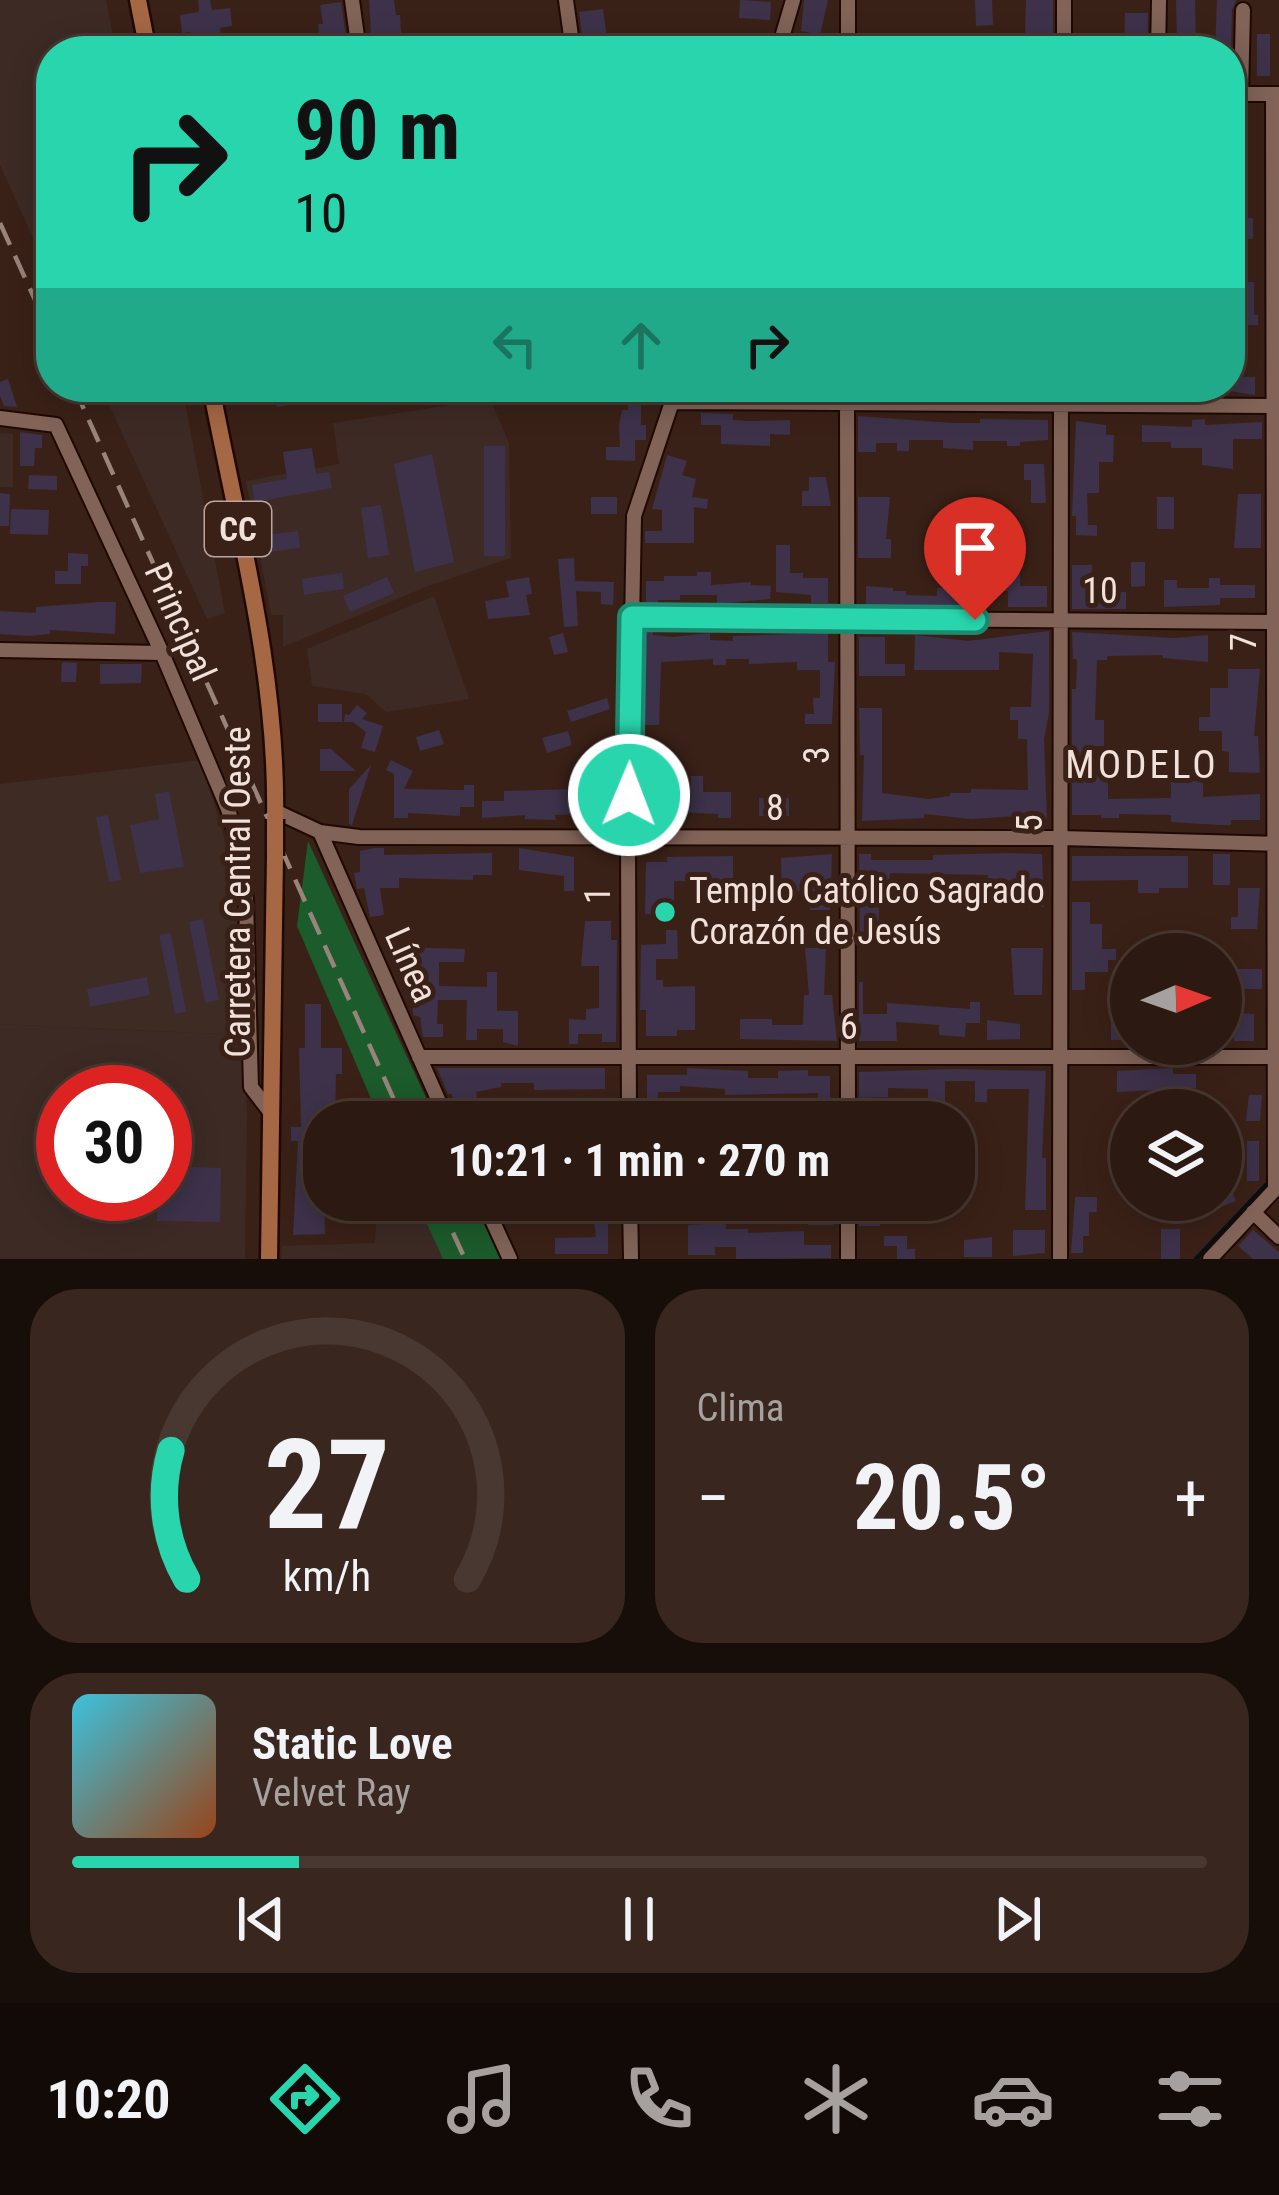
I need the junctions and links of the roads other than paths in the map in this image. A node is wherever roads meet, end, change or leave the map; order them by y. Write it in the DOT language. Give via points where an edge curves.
graph roads {
  1 [pos="138,0"];
  2 [pos="352,0"];
  3 [pos="566,0"];
  4 [pos="793,0"];
  5 [pos="848,0"];
  6 [pos="1064,0"];
  7 [pos="1159,1"];
  8 [pos="1243,10"];
  9 [pos="145,36"];
  10 [pos="357,36"];
  11 [pos="571,36"];
  12 [pos="782,36"];
  13 [pos="848,36"];
  14 [pos="1064,36"];
  15 [pos="1159,36"];
  16 [pos="1241,36"];
  17 [pos="1245,94"];
  18 [pos="1276,94"];
  19 [pos="214,402"];
  20 [pos="673,402"];
  21 [pos="848,402"];
  22 [pos="1014,402"];
  23 [pos="1061,404"];
  24 [pos="1276,406"];
  25 [pos="0,418"];
  26 [pos="632,617"];
  27 [pos="848,620"];
  28 [pos="1060,621"];
  29 [pos="1276,622"];
  30 [pos="0,650"];
  31 [pos="162,653"];
  32 [pos="275,815"];
  33 [pos="320,832"];
  34 [pos="848,837"];
  35 [pos="1060,838"];
  36 [pos="628,839"];
  37 [pos="1277,844"];
  38 [pos="1058,1056"];
  39 [pos="419,1057"];
  40 [pos="628,1057"];
  41 [pos="848,1057"];
  42 [pos="1278,1057"];
  43 [pos="439,1101"];
  44 [pos="629,1101"];
  45 [pos="848,1101"];
  46 [pos="271,1113"];
  47 [pos="1277,1187"];
  48 [pos="1253,1212"];
  49 [pos="493,1221"];
  50 [pos="630,1221"];
  51 [pos="848,1221"];
  52 [pos="1279,1237"];
  53 [pos="269,1259"];
  54 [pos="510,1259"];
  55 [pos="631,1259"];
  56 [pos="848,1259"];
  57 [pos="1060,1259"];
  58 [pos="1210,1259"];
  1 -- 9 [label="main road"];
  2 -- 10 [label="street"];
  3 -- 11 [label="street"];
  4 -- 12 [label="street"];
  5 -- 13 [label="street"];
  6 -- 14 [label="street"];
  7 -- 15 [label="street"];
  8 -- 16 [label="street"];
  17 -- 18 [label="street"];
  18 -- 24 [label="street, 7"];
  19 -- 32 [label="main road, Carretera Central Oeste / CC" via="267,686"];
  20 -- 26 [label="street, 1" via="634,516"];
  21 -- 27 [label="street, 3"];
  22 -- 23 [label="street"];
  23 -- 24 [label="street"];
  23 -- 28 [label="street, 5"];
  24 -- 29 [label="street, 7"];
  25 -- 31 [label="street, Principal" via="56,425"];
  26 -- 27 [label="street, 10"];
  26 -- 36 [label="street, 1"];
  27 -- 28 [label="street, 10"];
  27 -- 34 [label="street, 3"];
  28 -- 29 [label="street, 10"];
  28 -- 35 [label="street, 5"];
  29 -- 37 [label="street, 7"];
  30 -- 31 [label="street"];
  31 -- 46 [label="street, Principal" via="240,850 251,1087"];
  32 -- 33 [label="street, 8"];
  32 -- 46 [label="main road, Carretera Central Oeste / CC, bridge"];
  33 -- 36 [label="street, 8"];
  33 -- 39 [label="street, Línea"];
  34 -- 35 [label="street, 8"];
  34 -- 36 [label="street, 8"];
  34 -- 41 [label="street, 3"];
  35 -- 37 [label="street, 8"];
  35 -- 38 [label="street, 5"];
  36 -- 40 [label="street, 1"];
  37 -- 42 [label="street, 7"];
  38 -- 41 [label="street, 6"];
  38 -- 42 [label="street, 6"];
  38 -- 57 [label="street, 5"];
  39 -- 40 [label="street, 6"];
  39 -- 43 [label="street, Línea"];
  40 -- 41 [label="street, 6"];
  40 -- 44 [label="street, 1"];
  41 -- 45 [label="street, 3"];
  42 -- 47 [label="street, 7"];
  46 -- 53 [label="main road, Carretera Central Oeste / CC"];
  47 -- 48 [label="street"];
  48 -- 52 [label="street"];
  48 -- 58 [label="street"];
  49 -- 54 [label="street"];
  50 -- 55 [label="street"];
  51 -- 56 [label="street"];
}
